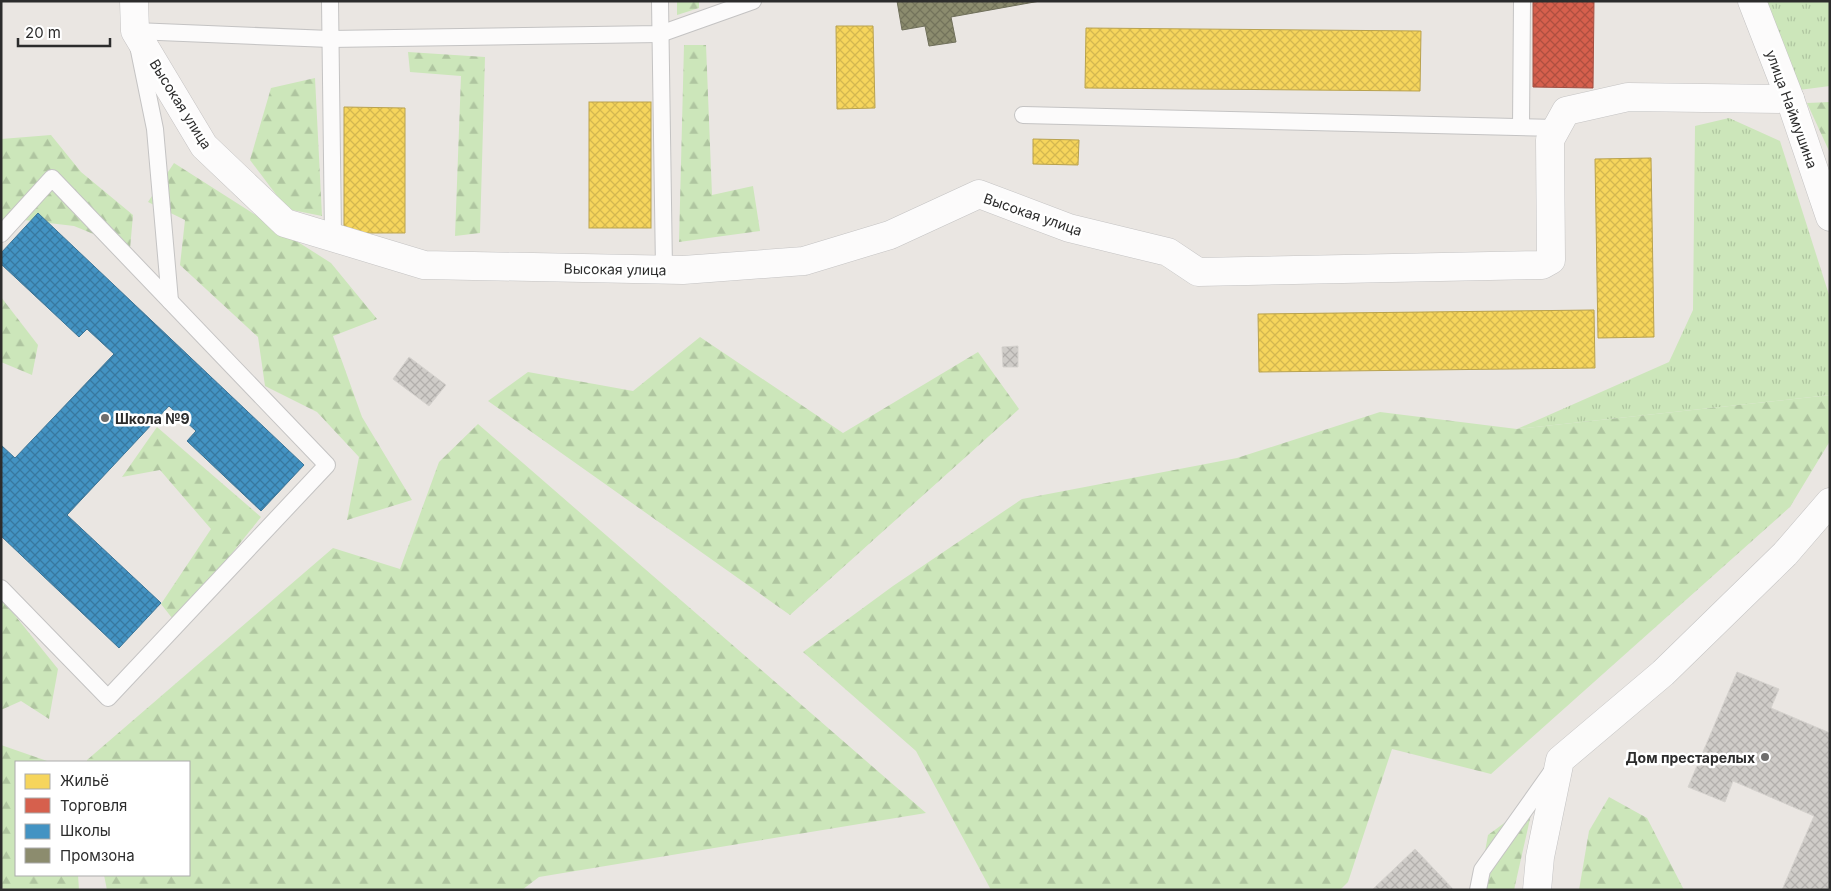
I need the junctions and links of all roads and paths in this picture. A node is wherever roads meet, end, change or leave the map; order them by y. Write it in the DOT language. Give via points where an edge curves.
graph roads {
  1 [pos="134,1"];
  2 [pos="330,1"];
  3 [pos="660,1"];
  4 [pos="753,1"];
  5 [pos="1522,1"];
  6 [pos="1752,1"];
  7 [pos="135,31"];
  8 [pos="660,34"];
  9 [pos="330,39"];
  10 [pos="1790,99"];
  11 [pos="1023,115"];
  12 [pos="1521,127"];
  13 [pos="1557,128"];
  14 [pos="1830,217"];
  15 [pos="1,234"];
  16 [pos="333,237"];
  17 [pos="664,269"];
  18 [pos="170,301"];
  19 [pos="1830,502"];
  20 [pos="1,588"];
  21 [pos="1560,760"];
  22 [pos="1478,890"];
  23 [pos="1537,890"];
  1 -- 7 [label="street, Высокая улица"];
  2 -- 9 [label="lane"];
  3 -- 8 [label="lane"];
  4 -- 8 [label="lane"];
  5 -- 12 [label="lane"];
  6 -- 10 [label="street, улица Наймушина"];
  7 -- 9 [label="lane"];
  7 -- 16 [label="street, Высокая улица" via="204,146 285,223"];
  7 -- 18 [label="lane" via="155,129"];
  8 -- 9 [label="lane"];
  8 -- 17 [label="lane"];
  9 -- 16 [label="lane"];
  10 -- 13 [label="street" via="1628,97 1566,111"];
  10 -- 14 [label="street, улица Наймушина"];
  11 -- 12 [label="lane"];
  12 -- 13 [label="lane"];
  13 -- 17 [label="street, Высокая улица" via="1550,140 1551,260 1542,265 1198,272 1168,252 1069,228 979,194 890,235 804,260"];
  15 -- 18 [label="lane" via="52,178"];
  16 -- 17 [label="street, Высокая улица" via="424,266"];
  18 -- 20 [label="lane" via="327,465 108,698"];
  19 -- 21 [label="street" via="1785,554 1663,673"];
  21 -- 22 [label="lane" via="1482,870"];
  21 -- 23 [label="street" via="1540,857"];
}
